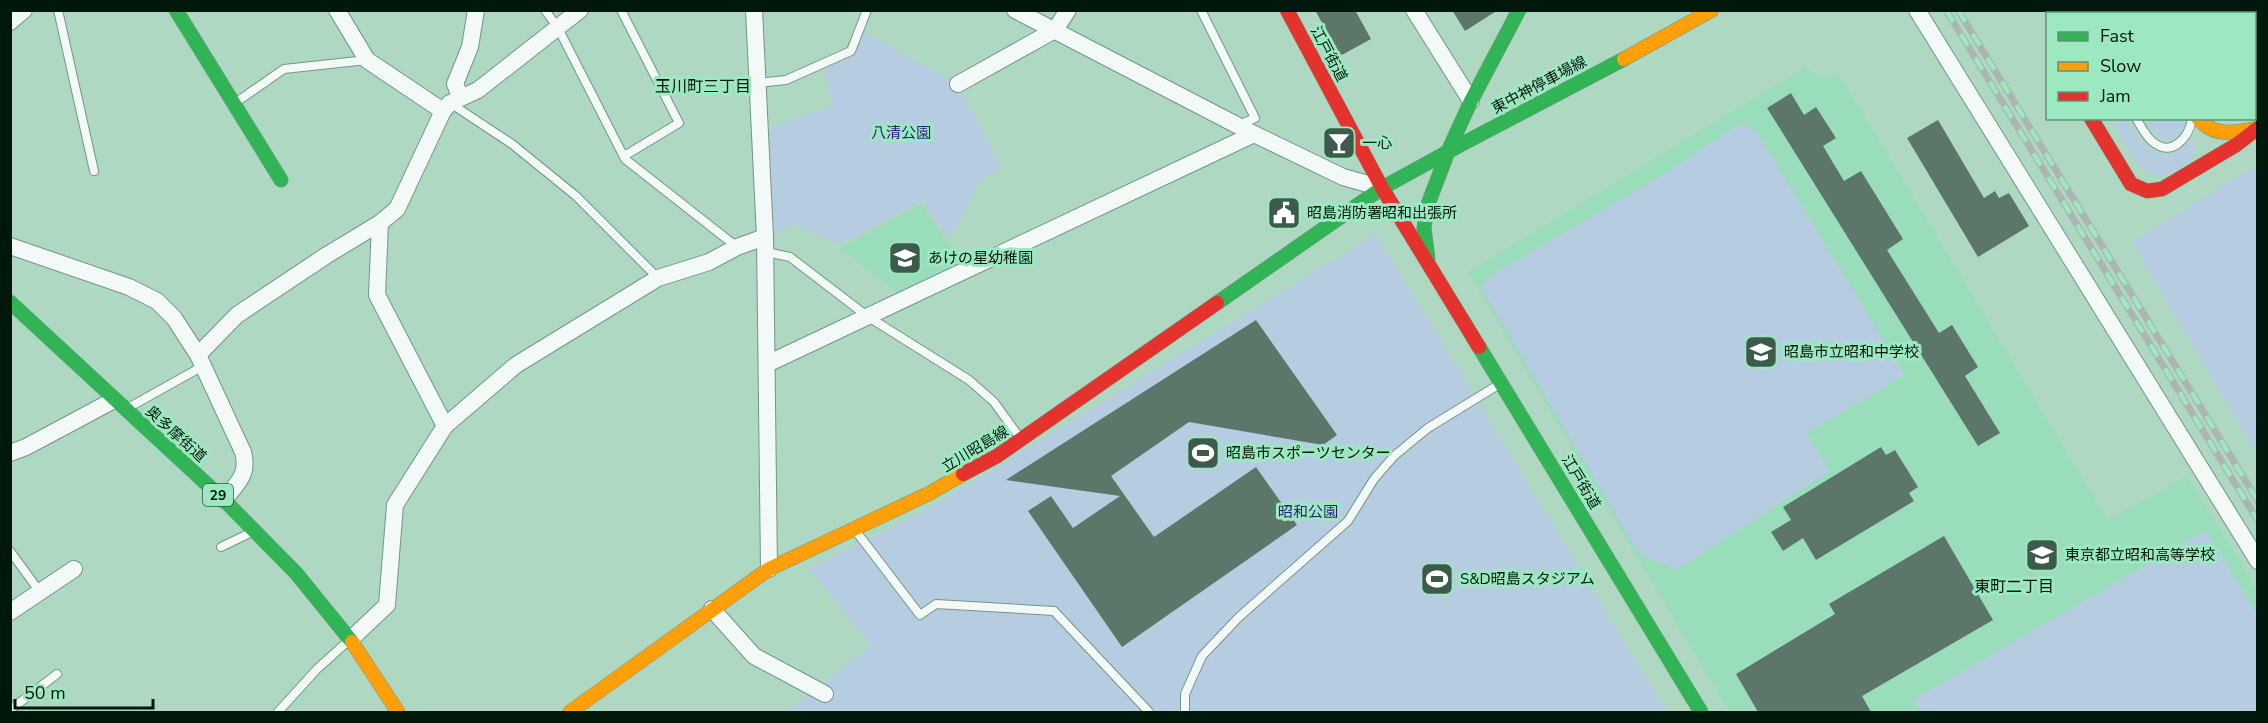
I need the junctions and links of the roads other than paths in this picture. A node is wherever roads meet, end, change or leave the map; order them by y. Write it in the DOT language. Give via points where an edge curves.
graph roads {
  1 [pos="24,10"];
  2 [pos="58,10"];
  3 [pos="176,10"];
  4 [pos="337,10"];
  5 [pos="476,10"];
  6 [pos="545,10"];
  7 [pos="580,10"];
  8 [pos="621,10"];
  9 [pos="754,10"];
  10 [pos="867,10"];
  11 [pos="1015,10"];
  12 [pos="1068,10"];
  13 [pos="1201,10"];
  14 [pos="1287,10"];
  15 [pos="1414,10"];
  16 [pos="1519,10"];
  17 [pos="1712,10"];
  18 [pos="1917,10"];
  19 [pos="10,22"];
  20 [pos="558,28"];
  21 [pos="1055,30"];
  22 [pos="367,60"];
  23 [pos="757,83"];
  24 [pos="958,84"];
  25 [pos="1471,101"];
  26 [pos="234,103"];
  27 [pos="451,104"];
  28 [pos="2092,120"];
  29 [pos="2137,120"];
  30 [pos="2197,120"];
  31 [pos="1238,125"];
  32 [pos="2256,128"];
  33 [pos="1254,134"];
  34 [pos="1449,149"];
  35 [pos="624,156"];
  36 [pos="2194,170"];
  37 [pos="94,171"];
  38 [pos="281,180"];
  39 [pos="1382,188"];
  40 [pos="380,223"];
  41 [pos="765,244"];
  42 [pos="10,246"];
  43 [pos="737,247"];
  44 [pos="1430,270"];
  45 [pos="658,278"];
  46 [pos="10,302"];
  47 [pos="867,316"];
  48 [pos="201,360"];
  49 [pos="767,364"];
  50 [pos="1501,384"];
  51 [pos="120,405"];
  52 [pos="445,426"];
  53 [pos="1022,440"];
  54 [pos="10,453"];
  55 [pos="225,500"];
  56 [pos="855,529"];
  57 [pos="255,530"];
  58 [pos="221,547"];
  59 [pos="10,551"];
  60 [pos="2258,561"];
  61 [pos="74,568"];
  62 [pos="769,569"];
  63 [pos="40,592"];
  64 [pos="712,609"];
  65 [pos="10,612"];
  66 [pos="350,640"];
  67 [pos="57,674"];
  68 [pos="825,694"];
  69 [pos="10,711"];
  70 [pos="278,712"];
  71 [pos="399,712"];
  72 [pos="570,712"];
  73 [pos="1149,712"];
  74 [pos="1185,712"];
  75 [pos="1701,712"];
  1 -- 19 [label="street"];
  2 -- 37 [label="lane"];
  3 -- 26 [label="main road"];
  4 -- 22 [label="street"];
  5 -- 27 [label="street" via="470,47"];
  6 -- 20 [label="lane"];
  7 -- 20 [label="street"];
  8 -- 35 [label="lane" via="679,123"];
  9 -- 23 [label="street"];
  10 -- 23 [label="lane" via="851,51 786,80"];
  11 -- 21 [label="street"];
  12 -- 21 [label="street"];
  13 -- 31 [label="lane" via="1255,118"];
  14 -- 39 [label="main road, 江戸街道"];
  15 -- 25 [label="street"];
  16 -- 25 [label="main road, 江戸街道"];
  17 -- 34 [label="main road, 東中神停車場線"];
  18 -- 60 [label="street"];
  20 -- 27 [label="street" via="477,90"];
  20 -- 35 [label="lane"];
  21 -- 24 [label="street"];
  21 -- 31 [label="street"];
  22 -- 26 [label="lane" via="284,69"];
  22 -- 27 [label="street"];
  23 -- 41 [label="street"];
  25 -- 34 [label="main road, 江戸街道"];
  26 -- 38 [label="main road"];
  27 -- 40 [label="street" via="397,209"];
  27 -- 45 [label="lane" via="512,144 576,196"];
  28 -- 36 [label="main road" via="2131,184 2138,189 2162,189"];
  29 -- 30 [label="lane" via="2152,141 2164,148 2178,144"];
  30 -- 32 [label="main road" via="2212,131 2227,134"];
  30 -- 36 [label="main road" via="2203,144"];
  31 -- 33 [label="street"];
  32 -- 36 [label="main road"];
  33 -- 39 [label="street" via="1343,177"];
  33 -- 47 [label="street"];
  34 -- 39 [label="main road, 東中神停車場線"];
  34 -- 44 [label="main road, 江戸街道" via="1426,207 1424,228"];
  35 -- 43 [label="lane"];
  39 -- 44 [label="main road, 江戸街道"];
  39 -- 53 [label="main road, 立川昭島線"];
  40 -- 48 [label="street" via="237,315"];
  40 -- 52 [label="street" via="377,295"];
  41 -- 43 [label="street"];
  41 -- 47 [label="lane" via="790,257"];
  41 -- 49 [label="street"];
  42 -- 48 [label="street" via="157,301 174,318"];
  43 -- 45 [label="street" via="709,262"];
  44 -- 50 [label="main road, 江戸街道"];
  45 -- 52 [label="street" via="516,365"];
  46 -- 51 [label="main road, 奥多摩街道 / 29"];
  47 -- 49 [label="street"];
  47 -- 53 [label="lane" via="969,380 994,402"];
  48 -- 51 [label="lane"];
  48 -- 55 [label="street" via="246,465 244,475"];
  49 -- 62 [label="street"];
  50 -- 74 [label="lane" via="1428,428 1394,456 1374,478 1348,521 1239,617 1202,656 1185,694"];
  50 -- 75 [label="main road, 江戸街道"];
  51 -- 54 [label="street"];
  51 -- 55 [label="main road, 奥多摩街道 / 29"];
  52 -- 66 [label="street" via="395,505 387,605"];
  53 -- 56 [label="main road, 立川昭島線" via="953,482"];
  55 -- 57 [label="main road, 奥多摩街道 / 29"];
  56 -- 62 [label="main road, 立川昭島線"];
  56 -- 73 [label="lane" via="920,615 936,604 1054,611"];
  57 -- 58 [label="lane"];
  57 -- 66 [label="main road, 奥多摩街道 / 29"];
  59 -- 63 [label="lane"];
  61 -- 63 [label="street"];
  62 -- 64 [label="main road, 立川昭島線"];
  63 -- 65 [label="street"];
  64 -- 68 [label="street" via="754,656"];
  64 -- 72 [label="main road, 立川昭島線"];
  66 -- 70 [label="lane"];
  66 -- 71 [label="main road, 奥多摩街道 / 29"];
  67 -- 69 [label="lane"];
}
